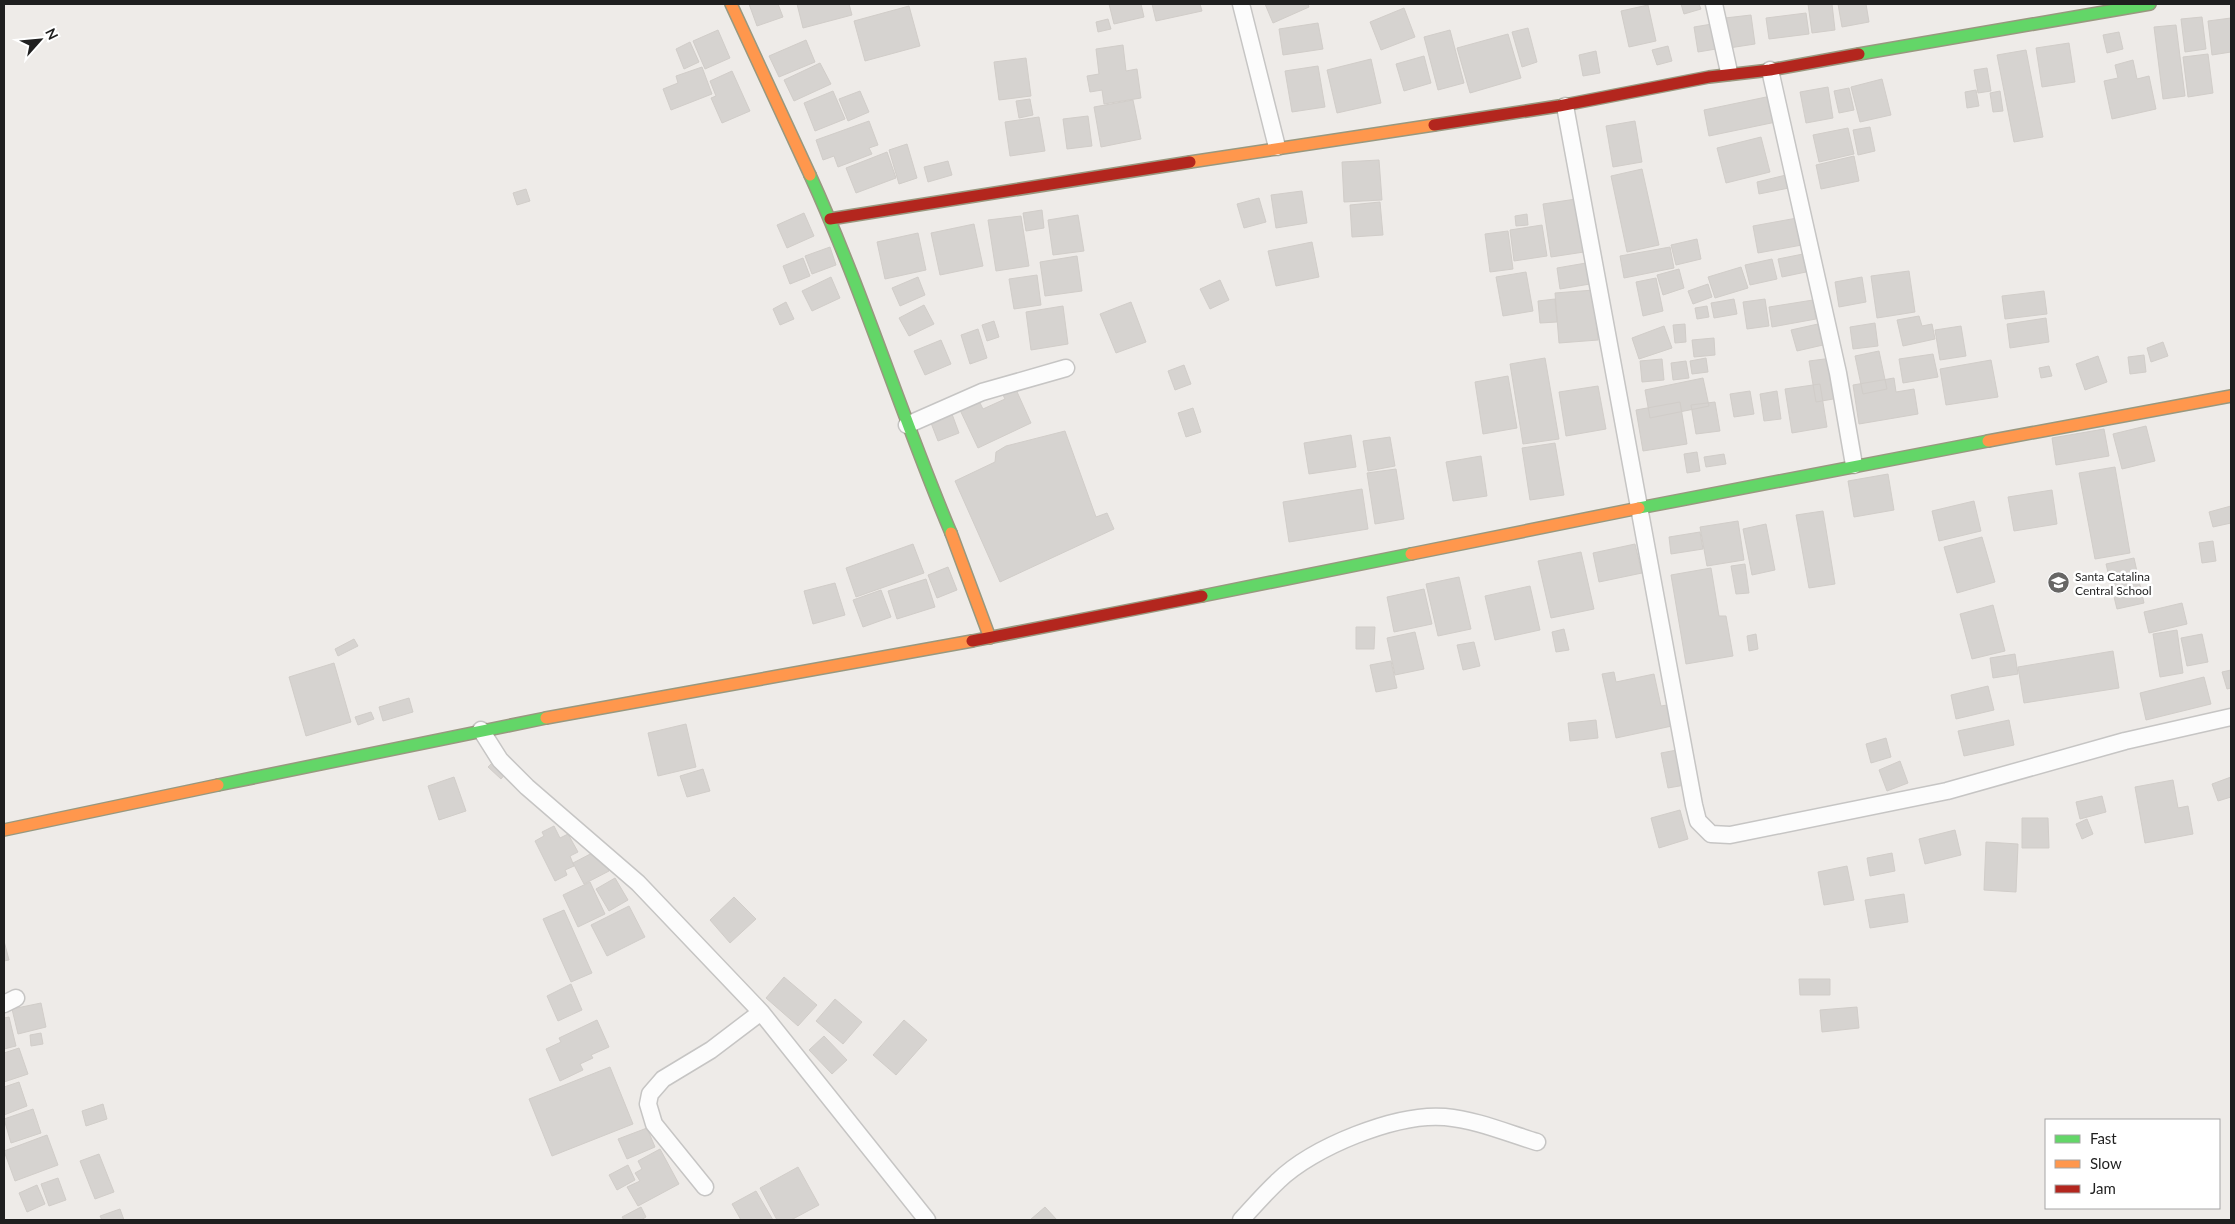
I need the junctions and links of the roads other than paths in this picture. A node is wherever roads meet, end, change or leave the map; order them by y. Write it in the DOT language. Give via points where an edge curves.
graph roads {
  1 [pos="731,4"];
  2 [pos="1241,4"];
  3 [pos="1714,4"];
  4 [pos="2150,4"];
  5 [pos="1770,70"];
  6 [pos="1729,72"];
  7 [pos="1564,106"];
  8 [pos="1277,147"];
  9 [pos="830,219"];
  10 [pos="1066,368"];
  11 [pos="2231,396"];
  12 [pos="907,425"];
  13 [pos="1854,465"];
  14 [pos="1638,510"];
  15 [pos="990,638"];
  16 [pos="2231,717"];
  17 [pos="481,730"];
  18 [pos="4,830"];
  19 [pos="761,1012"];
  20 [pos="1537,1142"];
  21 [pos="705,1187"];
  22 [pos="927,1220"];
  23 [pos="1242,1220"];
  1 -- 9 [label="street"];
  2 -- 8 [label="street"];
  3 -- 6 [label="street"];
  4 -- 5 [label="street"];
  5 -- 6 [label="street"];
  5 -- 13 [label="street" via="1838,373"];
  6 -- 7 [label="street"];
  7 -- 8 [label="street"];
  7 -- 14 [label="street"];
  8 -- 9 [label="street"];
  9 -- 12 [label="street"];
  10 -- 12 [label="street" via="982,392"];
  11 -- 13 [label="street"];
  12 -- 15 [label="street"];
  13 -- 14 [label="street"];
  14 -- 15 [label="street"];
  14 -- 16 [label="street" via="1694,804 1698,821 1711,834 1730,834 1947,791 2125,741"];
  15 -- 17 [label="street"];
  17 -- 18 [label="street"];
  17 -- 19 [label="street" via="500,760 526,787 638,883"];
  19 -- 21 [label="street" via="711,1050 663,1079 650,1094 648,1104 654,1124"];
  19 -- 22 [label="street"];
  20 -- 23 [label="street" via="1469,1121 1444,1117 1399,1120 1372,1129 1301,1163 1278,1180"];
}
